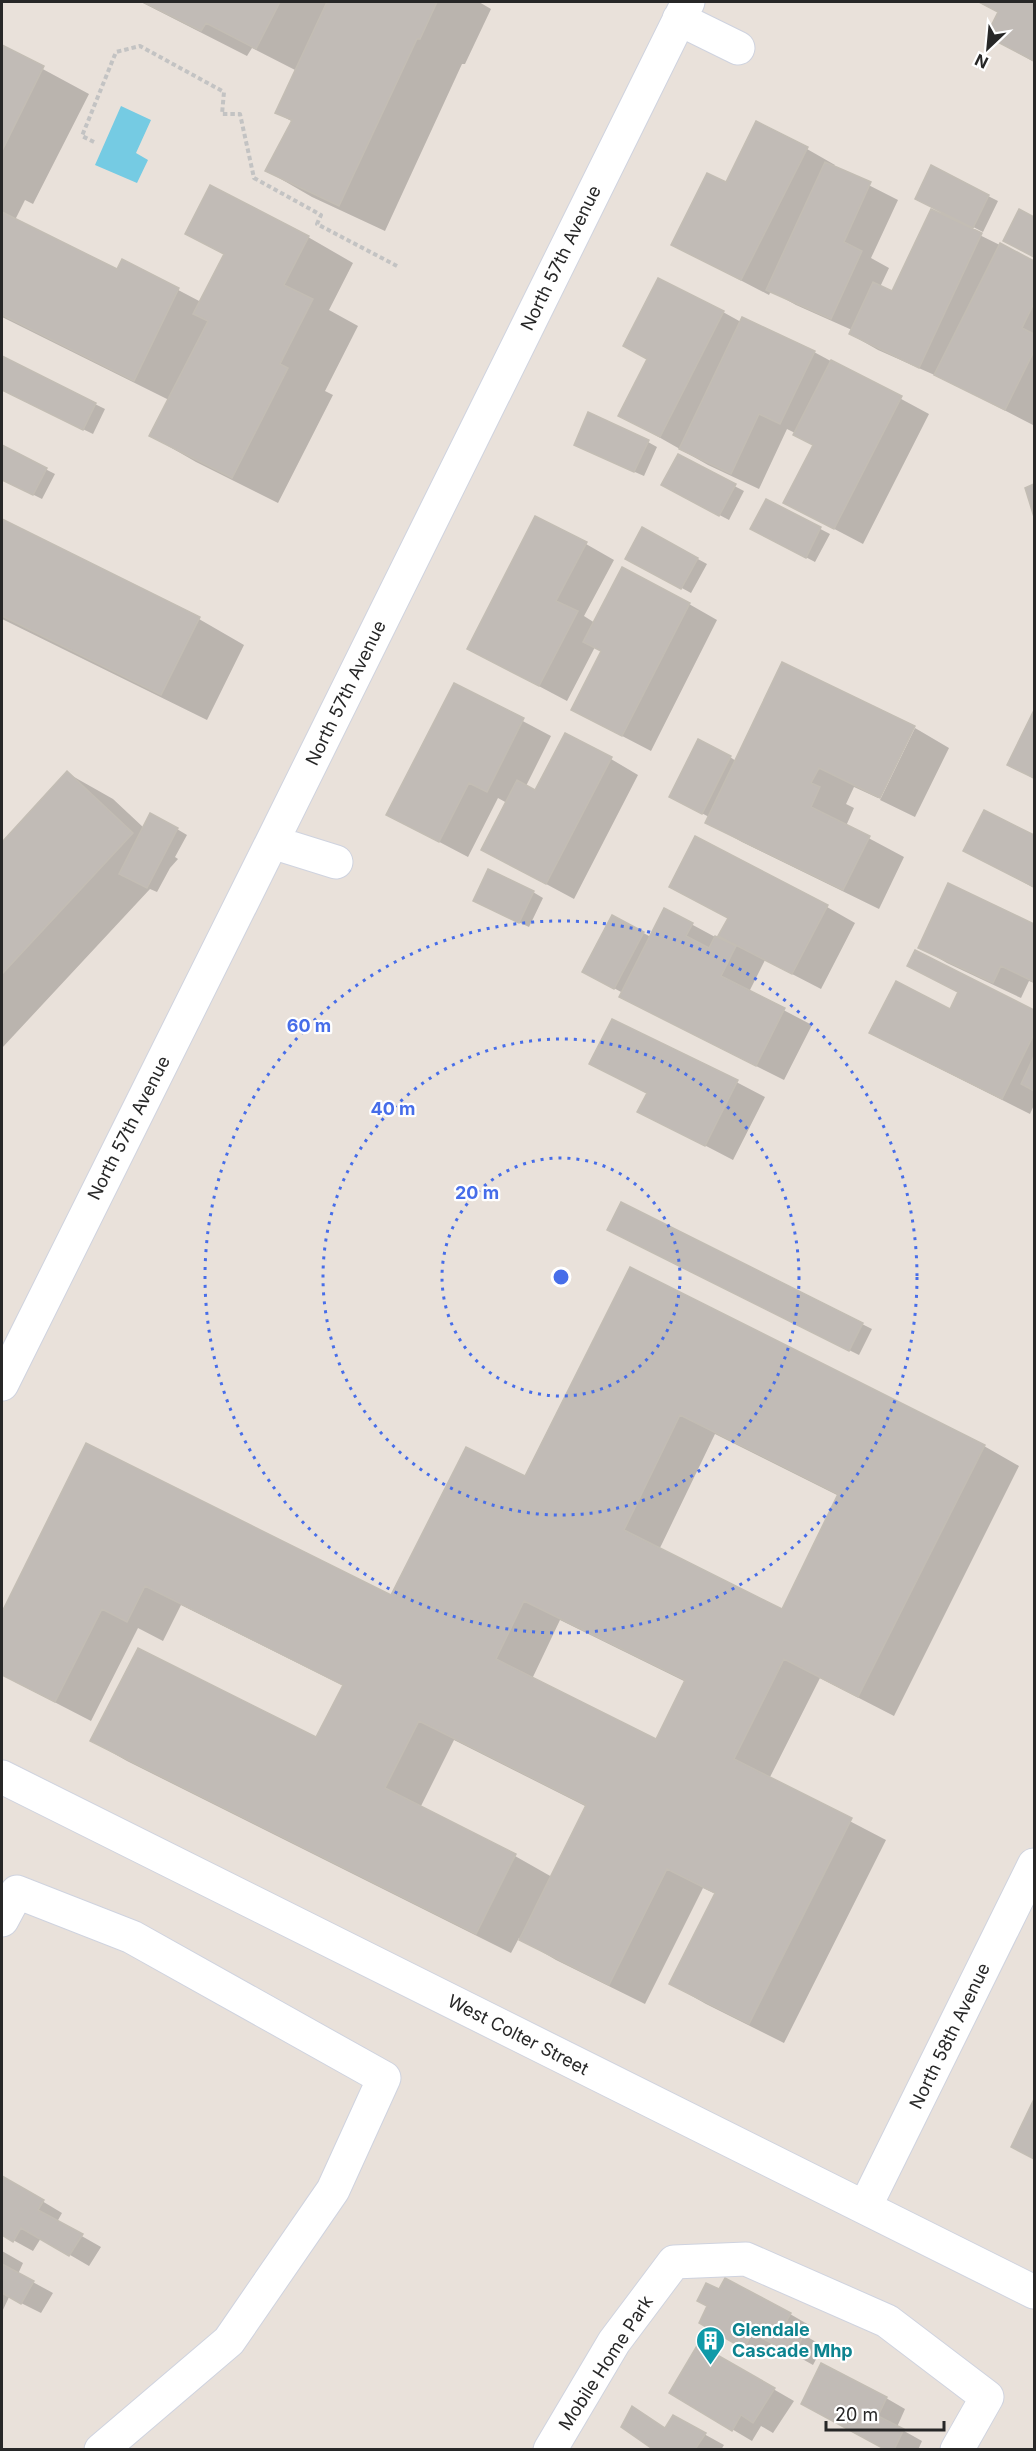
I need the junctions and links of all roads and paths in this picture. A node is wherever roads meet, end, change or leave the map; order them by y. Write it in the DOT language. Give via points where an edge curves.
graph roads {
  1 [pos="684,10"];
  2 [pos="738,48"];
  3 [pos="94,142"];
  4 [pos="397,267"];
  5 [pos="272,842"];
  6 [pos="336,862"];
  7 [pos="2,1384"];
  8 [pos="2,1777"];
  9 [pos="1035,1865"];
  10 [pos="2,1920"];
  11 [pos="866,2207"];
  12 [pos="1035,2292"];
  13 [pos="101,2450"];
  14 [pos="550,2450"];
  15 [pos="957,2450"];
  1 -- 2 [label="street"];
  1 -- 5 [label="street, North 57th Avenue"];
  3 -- 4 [label="path" via="82,136 116,52 140,46 224,92 222,114 240,114 254,178 321,214 317,224"];
  5 -- 6 [label="street"];
  5 -- 7 [label="street, North 57th Avenue"];
  8 -- 11 [label="street, West Colter Street"];
  9 -- 11 [label="street, North 58th Avenue"];
  10 -- 13 [label="street" via="17,1892 132,1937 384,2078 333,2190 229,2341"];
  11 -- 12 [label="street, West Colter Street"];
  14 -- 15 [label="street, Mobile Home Park" via="614,2342 674,2262 746,2259 887,2320 987,2397"];
}
